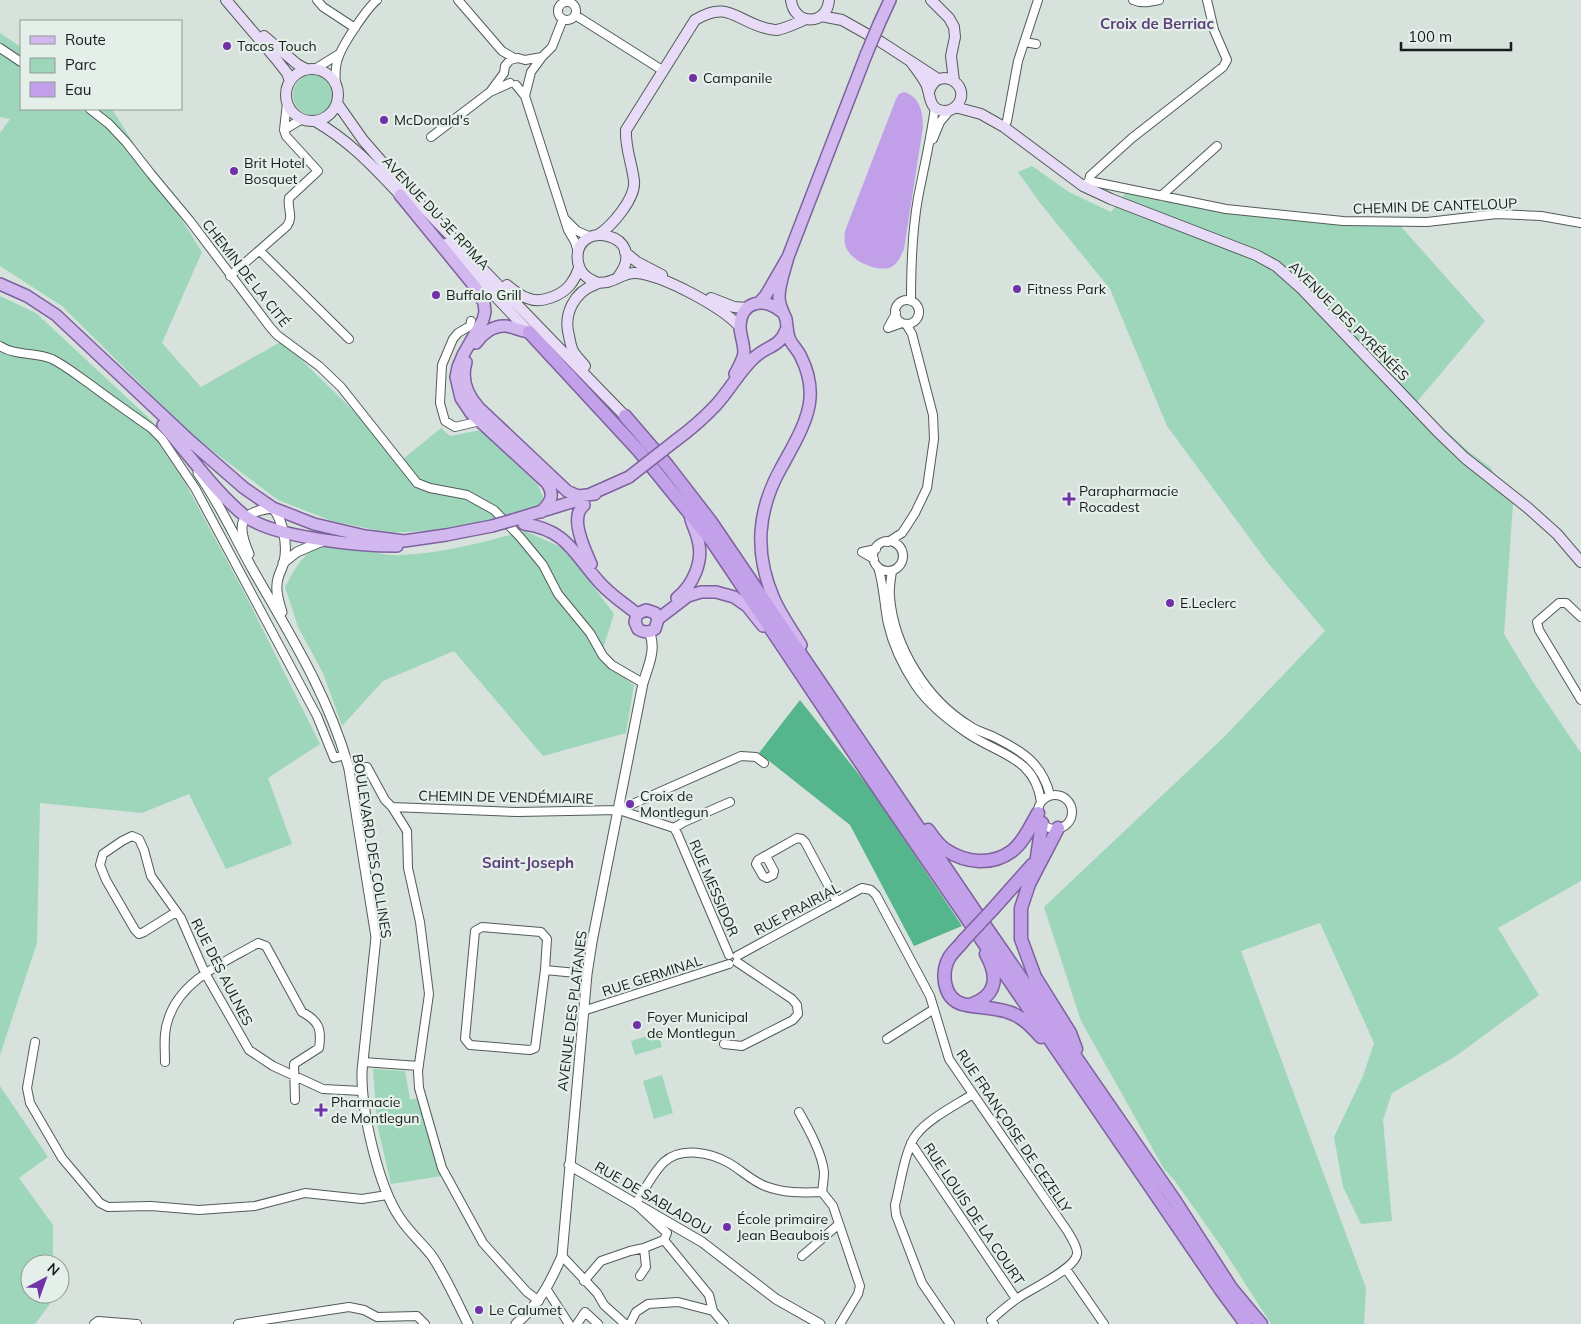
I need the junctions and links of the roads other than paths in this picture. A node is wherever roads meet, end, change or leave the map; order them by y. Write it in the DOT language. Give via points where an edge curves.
graph roads {
  1 [pos="317,0"];
  2 [pos="377,0"];
  3 [pos="458,0"];
  4 [pos="886,0"];
  5 [pos="890,0"];
  6 [pos="931,0"];
  7 [pos="1038,0"];
  8 [pos="1133,0"];
  9 [pos="1159,0"];
  10 [pos="1207,0"];
  11 [pos="829,1"];
  12 [pos="792,2"];
  13 [pos="228,3"];
  14 [pos="575,15"];
  15 [pos="821,16"];
  16 [pos="563,19"];
  17 [pos="806,19"];
  18 [pos="842,20"];
  19 [pos="878,24"];
  20 [pos="355,28"];
  21 [pos="782,28"];
  22 [pos="1024,42"];
  23 [pos="1036,44"];
  24 [pos="0,48"];
  25 [pos="339,54"];
  26 [pos="542,57"];
  27 [pos="525,60"];
  28 [pos="20,61"];
  29 [pos="510,61"];
  30 [pos="910,62"];
  31 [pos="310,69"];
  32 [pos="662,70"];
  33 [pos="504,73"];
  34 [pos="530,76"];
  35 [pos="938,80"];
  36 [pos="290,81"];
  37 [pos="954,81"];
  38 [pos="336,84"];
  39 [pos="513,84"];
  40 [pos="490,92"];
  41 [pos="929,92"];
  42 [pos="961,94"];
  43 [pos="525,96"];
  44 [pos="288,103"];
  45 [pos="337,103"];
  46 [pos="935,107"];
  47 [pos="953,108"];
  48 [pos="91,110"];
  49 [pos="981,114"];
  50 [pos="302,119"];
  51 [pos="315,121"];
  52 [pos="1004,127"];
  53 [pos="284,130"];
  54 [pos="431,137"];
  55 [pos="1217,146"];
  56 [pos="929,148"];
  57 [pos="1086,183"];
  58 [pos="400,195"];
  59 [pos="1161,196"];
  60 [pos="618,216"];
  61 [pos="563,217"];
  62 [pos="1581,223"];
  63 [pos="445,230"];
  64 [pos="594,236"];
  65 [pos="618,241"];
  66 [pos="260,251"];
  67 [pos="578,252"];
  68 [pos="625,252"];
  69 [pos="788,257"];
  70 [pos="579,268"];
  71 [pos="230,276"];
  72 [pos="618,277"];
  73 [pos="598,283"];
  74 [pos="0,284"];
  75 [pos="908,301"];
  76 [pos="759,302"];
  77 [pos="747,308"];
  78 [pos="782,312"];
  79 [pos="896,313"];
  80 [pos="471,322"];
  81 [pos="907,323"];
  82 [pos="786,330"];
  83 [pos="529,332"];
  84 [pos="741,332"];
  85 [pos="349,338"];
  86 [pos="0,346"];
  87 [pos="765,349"];
  88 [pos="125,380"];
  89 [pos="730,388"];
  90 [pos="478,414"];
  91 [pos="625,416"];
  92 [pos="164,426"];
  93 [pos="458,428"];
  94 [pos="629,477"];
  95 [pos="595,494"];
  96 [pos="584,505"];
  97 [pos="273,508"];
  98 [pos="541,512"];
  99 [pos="690,514"];
  100 [pos="246,516"];
  101 [pos="518,523"];
  102 [pos="495,528"];
  103 [pos="283,531"];
  104 [pos="902,533"];
  105 [pos="325,540"];
  106 [pos="888,542"];
  107 [pos="900,548"];
  108 [pos="876,549"];
  109 [pos="874,559"];
  110 [pos="1581,562"];
  111 [pos="284,563"];
  112 [pos="878,567"];
  113 [pos="892,570"];
  114 [pos="253,571"];
  115 [pos="600,584"];
  116 [pos="637,614"];
  117 [pos="655,615"];
  118 [pos="1581,618"];
  119 [pos="286,628"];
  120 [pos="649,632"];
  121 [pos="643,683"];
  122 [pos="1581,699"];
  123 [pos="839,712"];
  124 [pos="852,750"];
  125 [pos="345,755"];
  126 [pos="764,763"];
  127 [pos="349,769"];
  128 [pos="1050,795"];
  129 [pos="730,802"];
  130 [pos="900,802"];
  131 [pos="392,807"];
  132 [pos="619,810"];
  133 [pos="1040,813"];
  134 [pos="674,828"];
  135 [pos="1058,828"];
  136 [pos="1050,844"];
  137 [pos="766,856"];
  138 [pos="1037,857"];
  139 [pos="942,880"];
  140 [pos="871,890"];
  141 [pos="837,902"];
  142 [pos="176,912"];
  143 [pos="733,959"];
  144 [pos="545,970"];
  145 [pos="205,973"];
  146 [pos="587,974"];
  147 [pos="968,1006"];
  148 [pos="934,1009"];
  149 [pos="583,1011"];
  150 [pos="887,1039"];
  151 [pos="35,1042"];
  152 [pos="724,1044"];
  153 [pos="165,1062"];
  154 [pos="363,1062"];
  155 [pos="418,1066"];
  156 [pos="1086,1072"];
  157 [pos="294,1077"];
  158 [pos="362,1091"];
  159 [pos="973,1094"];
  160 [pos="295,1100"];
  161 [pos="799,1112"];
  162 [pos="911,1143"];
  163 [pos="569,1165"];
  164 [pos="822,1192"];
  165 [pos="387,1195"];
  166 [pos="1162,1203"];
  167 [pos="636,1204"];
  168 [pos="839,1224"];
  169 [pos="664,1240"];
  170 [pos="644,1248"];
  171 [pos="562,1256"];
  172 [pos="802,1256"];
  173 [pos="1066,1269"];
  174 [pos="640,1276"];
  175 [pos="584,1280"];
  176 [pos="547,1290"];
  177 [pos="1016,1299"];
  178 [pos="539,1301"];
  179 [pos="713,1311"];
  180 [pos="993,1322"];
  181 [pos="519,1323"];
  182 [pos="94,1324"];
  183 [pos="137,1324"];
  184 [pos="238,1324"];
  185 [pos="425,1324"];
  186 [pos="468,1324"];
  187 [pos="569,1324"];
  188 [pos="577,1324"];
  189 [pos="598,1324"];
  190 [pos="625,1324"];
  191 [pos="630,1324"];
  192 [pos="724,1324"];
  193 [pos="820,1324"];
  194 [pos="840,1324"];
  195 [pos="950,1324"];
  196 [pos="983,1324"];
  197 [pos="1104,1324"];
  198 [pos="1246,1324"];
  199 [pos="1261,1324"];
  1 -- 20 [label="street"];
  2 -- 20 [label="street"];
  3 -- 29 [label="street"];
  4 -- 19 [label="main road"];
  5 -- 19 [label="main road"];
  6 -- 37 [label="main road" via="954,28 951,56"];
  7 -- 22 [label="street"];
  8 -- 9 [label="street" via="1139,3"];
  10 -- 57 [label="street" via="1214,30 1227,60 1223,67 1132,138"];
  11 -- 15 [label="main road"];
  11 -- 18 [label="main road"];
  12 -- 17 [label="main road" via="797,13"];
  12 -- 21 [label="main road"];
  13 -- 31 [label="main road" via="278,48"];
  13 -- 36 [label="main road" via="287,73"];
  14 -- 16 [label="street" via="568,20"];
  14 -- 16 [label="street" via="574,5 562,2 557,9"];
  14 -- 32 [label="street"];
  15 -- 17 [label="main road"];
  15 -- 18 [label="main road"];
  16 -- 26 [label="street" via="552,47"];
  17 -- 21 [label="main road"];
  18 -- 30 [label="main road"];
  19 -- 69 [label="main road, bridge"];
  20 -- 25 [label="street"];
  21 -- 32 [label="main road" via="756,26 730,10 705,12 695,20"];
  22 -- 23 [label="street"];
  22 -- 52 [label="street"];
  24 -- 28 [label="street"];
  25 -- 31 [label="street"];
  25 -- 38 [label="street"];
  26 -- 27 [label="street"];
  26 -- 34 [label="street"];
  27 -- 29 [label="street"];
  27 -- 34 [label="street" via="530,66"];
  29 -- 33 [label="street"];
  30 -- 35 [label="main road"];
  30 -- 41 [label="main road"];
  31 -- 36 [label="main road" via="299,72"];
  31 -- 38 [label="main road" via="327,73"];
  32 -- 60 [label="main road" via="626,130 635,183 633,193"];
  33 -- 39 [label="street"];
  33 -- 40 [label="street"];
  34 -- 39 [label="street" via="524,83"];
  34 -- 43 [label="street"];
  35 -- 37 [label="main road"];
  35 -- 41 [label="main road"];
  36 -- 44 [label="main road"];
  37 -- 42 [label="main road"];
  38 -- 45 [label="main road"];
  39 -- 40 [label="street"];
  39 -- 43 [label="street"];
  40 -- 54 [label="street"];
  41 -- 46 [label="main road"];
  42 -- 47 [label="main road"];
  42 -- 49 [label="main road, AVENUE DES PYRÉNÉES"];
  43 -- 61 [label="street"];
  44 -- 50 [label="main road"];
  44 -- 53 [label="street"];
  45 -- 51 [label="main road" via="330,114"];
  45 -- 63 [label="main road, AVENUE DU 3E RPIMA" via="363,140"];
  46 -- 47 [label="main road" via="945,111"];
  46 -- 56 [label="street"];
  47 -- 49 [label="main road, AVENUE DES PYRÉNÉES"];
  47 -- 56 [label="street" via="940,122"];
  48 -- 71 [label="street, CHEMIN DE LA CITÉ" via="126,142"];
  49 -- 52 [label="main road, AVENUE DES PYRÉNÉES"];
  50 -- 51 [label="main road"];
  50 -- 53 [label="street"];
  51 -- 58 [label="main road, AVENUE DU 3E RPIMA" via="335,132 363,155"];
  52 -- 57 [label="main road, AVENUE DES PYRÉNÉES"];
  53 -- 66 [label="street" via="318,170 289,198 290,221"];
  55 -- 59 [label="street"];
  56 -- 75 [label="street" via="918,199"];
  57 -- 59 [label="street, CHEMIN DE CANTELOUP"];
  57 -- 110 [label="main road, AVENUE DES PYRÉNÉES" via="1111,199 1256,255 1276,266 1302,289 1446,440 1528,508"];
  58 -- 83 [label="main road, AVENUE DU 3E RPIMA"];
  58 -- 90 [label="main road" via="476,288 484,303 484,320 462,355 456,377 461,398"];
  59 -- 62 [label="street, CHEMIN DE CANTELOUP" via="1226,209 1343,221 1428,222 1497,214 1541,216"];
  60 -- 64 [label="main road"];
  60 -- 65 [label="main road"];
  61 -- 64 [label="street" via="577,231"];
  61 -- 67 [label="street"];
  63 -- 70 [label="main road" via="516,293 529,299 542,300 570,286"];
  63 -- 91 [label="main road"];
  64 -- 65 [label="main road" via="609,235"];
  64 -- 67 [label="main road" via="583,243"];
  65 -- 68 [label="main road"];
  66 -- 71 [label="street"];
  66 -- 85 [label="street"];
  67 -- 70 [label="main road"];
  68 -- 72 [label="main road" via="626,261"];
  68 -- 77 [label="main road" via="636,262 684,287 734,307"];
  69 -- 76 [label="main road" via="766,296"];
  69 -- 78 [label="main road" via="779,295"];
  70 -- 73 [label="main road" via="590,280"];
  71 -- 121 [label="street, CHEMIN DE LA CITÉ" via="277,335 341,387 417,483 466,495 494,510 543,564 558,594 590,633 603,656"];
  72 -- 73 [label="main road"];
  72 -- 84 [label="main road" via="635,273 654,277 712,304 730,316"];
  73 -- 91 [label="main road" via="580,293 572,304 566,315 567,331 572,350 615,398"];
  74 -- 88 [label="main road" via="27,296 56,315"];
  75 -- 79 [label="street" via="898,306"];
  75 -- 81 [label="street" via="919,310 918,317"];
  76 -- 77 [label="main road"];
  76 -- 78 [label="main road" via="776,306"];
  77 -- 84 [label="main road" via="742,316"];
  78 -- 82 [label="main road"];
  79 -- 81 [label="street"];
  79 -- 81 [label="street" via="888,328"];
  80 -- 93 [label="street" via="453,339 442,365 440,403 445,421"];
  81 -- 104 [label="street" via="933,415 934,438 927,488"];
  82 -- 87 [label="main road" via="778,344"];
  82 -- 123 [label="main road" via="801,356 808,376 810,398 794,445 767,499 760,542 764,572 775,600"];
  83 -- 90 [label="main road" via="505,326 494,328 482,335 468,355 466,385"];
  83 -- 99 [label="highway" via="639,450"];
  84 -- 87 [label="main road" via="752,346"];
  84 -- 89 [label="main road" via="744,356"];
  86 -- 125 [label="street" via="51,359 67,367 162,439 195,488 317,716 334,758"];
  87 -- 89 [label="main road"];
  88 -- 92 [label="main road"];
  88 -- 97 [label="main road" via="215,463"];
  89 -- 94 [label="main road, bridge" via="696,425"];
  90 -- 93 [label="street"];
  90 -- 93 [label="street"];
  90 -- 95 [label="main road" via="516,442 567,492 578,496"];
  90 -- 98 [label="main road" via="547,483 552,497"];
  91 -- 123 [label="highway" via="668,465 711,522"];
  92 -- 100 [label="main road"];
  92 -- 114 [label="street" via="202,478"];
  94 -- 95 [label="main road"];
  94 -- 96 [label="main road"];
  95 -- 98 [label="main road"];
  96 -- 101 [label="main road"];
  96 -- 115 [label="main road" via="578,513 577,522"];
  97 -- 100 [label="street" via="257,510"];
  97 -- 102 [label="main road" via="314,524 404,541"];
  97 -- 103 [label="street"];
  98 -- 101 [label="main road"];
  99 -- 117 [label="main road" via="699,544 697,570 684,592"];
  99 -- 124 [label="highway" via="712,541"];
  100 -- 103 [label="main road"];
  100 -- 114 [label="street" via="242,533"];
  101 -- 102 [label="main road"];
  101 -- 115 [label="main road" via="539,526 561,539 575,550"];
  102 -- 105 [label="main road" via="446,543 413,546 376,546"];
  103 -- 105 [label="main road"];
  103 -- 111 [label="street"];
  104 -- 106 [label="street"];
  104 -- 107 [label="street"];
  105 -- 111 [label="street" via="297,552"];
  106 -- 107 [label="street"];
  106 -- 108 [label="street" via="883,542"];
  107 -- 113 [label="street" via="902,562"];
  108 -- 109 [label="street"];
  108 -- 109 [label="street" via="862,552"];
  109 -- 112 [label="street"];
  111 -- 119 [label="street" via="277,591"];
  112 -- 113 [label="street"];
  112 -- 133 [label="street" via="888,626 896,649 917,687 941,714 968,734 1017,760 1031,774 1039,788"];
  113 -- 128 [label="street" via="889,594 899,638 929,690 970,726 1021,752 1038,767"];
  114 -- 119 [label="street"];
  115 -- 116 [label="main road"];
  116 -- 117 [label="main road" via="646,610"];
  116 -- 120 [label="main road" via="635,622 638,629"];
  117 -- 120 [label="main road" via="657,626"];
  117 -- 124 [label="main road" via="701,592 734,597 747,606 810,697"];
  118 -- 122 [label="street" via="1566,603 1559,603 1537,622"];
  119 -- 125 [label="street, BOULEVARD DES COLLINES" via="326,703"];
  120 -- 121 [label="street, AVENUE DES PLATANES" via="652,652"];
  121 -- 132 [label="street, AVENUE DES PLATANES"];
  123 -- 130 [label="highway"];
  124 -- 139 [label="highway"];
  125 -- 127 [label="street, BOULEVARD DES COLLINES"];
  126 -- 132 [label="street" via="756,757 741,756"];
  127 -- 131 [label="street" via="367,767"];
  127 -- 154 [label="street, BOULEVARD DES COLLINES" via="376,937"];
  128 -- 133 [label="street"];
  128 -- 135 [label="street" via="1065,797 1071,805 1072,817"];
  129 -- 134 [label="street"];
  130 -- 133 [label="highway" via="912,811 945,850 979,862 995,860 1012,851"];
  130 -- 156 [label="highway"];
  131 -- 132 [label="street, CHEMIN DE VENDÉMIAIRE" via="517,812"];
  131 -- 155 [label="street" via="407,831 408,868 420,922 429,994"];
  132 -- 134 [label="street, RUE MESSIDOR"];
  132 -- 146 [label="street, AVENUE DES PLATANES"];
  133 -- 135 [label="street" via="1052,828"];
  133 -- 138 [label="highway" via="1042,836"];
  134 -- 143 [label="street, RUE MESSIDOR"];
  135 -- 136 [label="highway"];
  136 -- 138 [label="highway"];
  136 -- 156 [label="highway" via="1026,892 1021,908 1020,939 1034,977 1070,1032"];
  137 -- 141 [label="street" via="797,838 802,839"];
  138 -- 147 [label="highway, bridge" via="950,958 944,981 948,993"];
  139 -- 147 [label="highway" via="991,963 994,977 992,990 984,999"];
  139 -- 166 [label="highway"];
  140 -- 141 [label="street, RUE PRAIRIAL" via="862,888"];
  140 -- 148 [label="street, RUE FRANÇOISE DE CEZELLY" via="930,996"];
  141 -- 143 [label="street, RUE PRAIRIAL"];
  142 -- 142 [label="street, RUE DES AULNES" via="151,876 139,839 132,836 103,854 100,865 106,880 139,934"];
  142 -- 145 [label="street, RUE DES AULNES" via="188,931"];
  143 -- 149 [label="street, RUE GERMINAL"];
  143 -- 152 [label="street" via="792,999 798,1014 793,1020 742,1046"];
  144 -- 144 [label="street" via="547,939 541,932 482,927 475,931 465,1039 470,1045 535,1048"];
  144 -- 146 [label="street"];
  145 -- 153 [label="street" via="174,1006 164,1037"];
  145 -- 157 [label="street, RUE DES AULNES" via="249,1050"];
  145 -- 157 [label="street" via="258,943 266,946 302,1012 312,1017 321,1035 319,1048 294,1064"];
  146 -- 149 [label="street, AVENUE DES PLATANES"];
  147 -- 166 [label="highway" via="1008,1012 1032,1027 1115,1144"];
  148 -- 150 [label="street"];
  148 -- 159 [label="street, RUE FRANÇOISE DE CEZELLY" via="948,1059"];
  149 -- 163 [label="street, AVENUE DES PLATANES"];
  151 -- 165 [label="street" via="27,1088 30,1103 62,1158 100,1203 199,1210 255,1206 305,1194 362,1199"];
  154 -- 155 [label="street"];
  154 -- 158 [label="street, BOULEVARD DES COLLINES"];
  155 -- 178 [label="street" via="419,1088 442,1168 483,1242 527,1292"];
  156 -- 199 [label="highway" via="1231,1288"];
  157 -- 158 [label="street, RUE DES AULNES" via="323,1089"];
  157 -- 160 [label="street"];
  158 -- 165 [label="street, BOULEVARD DES COLLINES" via="370,1136"];
  159 -- 162 [label="street" via="928,1124"];
  159 -- 173 [label="street, RUE FRANÇOISE DE CEZELLY" via="1076,1247 1077,1254"];
  161 -- 164 [label="street" via="824,1172"];
  162 -- 177 [label="street, RUE LOUIS DE LA COURT"];
  162 -- 195 [label="street" via="895,1205 896,1215 922,1283"];
  163 -- 167 [label="street, RUE DE SABLADOU"];
  163 -- 171 [label="street, AVENUE DES PLATANES"];
  164 -- 167 [label="street" via="794,1193 763,1185 727,1162 696,1152 678,1155 663,1163"];
  164 -- 168 [label="street" via="833,1206"];
  165 -- 186 [label="street, BOULEVARD DES COLLINES" via="400,1219 432,1257"];
  166 -- 198 [label="highway"];
  167 -- 169 [label="street" via="667,1233"];
  167 -- 193 [label="street, RUE DE SABLADOU" via="702,1242 776,1299"];
  168 -- 172 [label="street"];
  168 -- 194 [label="street" via="860,1286"];
  169 -- 170 [label="street"];
  169 -- 179 [label="street" via="709,1295"];
  170 -- 174 [label="street" via="646,1266"];
  170 -- 175 [label="street" via="601,1261"];
  171 -- 175 [label="street"];
  171 -- 176 [label="street, AVENUE DES PLATANES"];
  173 -- 177 [label="street"];
  173 -- 197 [label="street"];
  175 -- 190 [label="street" via="614,1316"];
  176 -- 178 [label="street, AVENUE DES PLATANES"];
  176 -- 187 [label="street"];
  177 -- 180 [label="street"];
  178 -- 181 [label="street, AVENUE DES PLATANES"];
  179 -- 191 [label="street" via="678,1302 648,1304 636,1312"];
  179 -- 192 [label="street"];
  180 -- 196 [label="street"];
  182 -- 183 [label="street" via="98,1321"];
  184 -- 185 [label="street" via="349,1307 377,1317 417,1316"];
  188 -- 189 [label="street" via="585,1312"];
}
